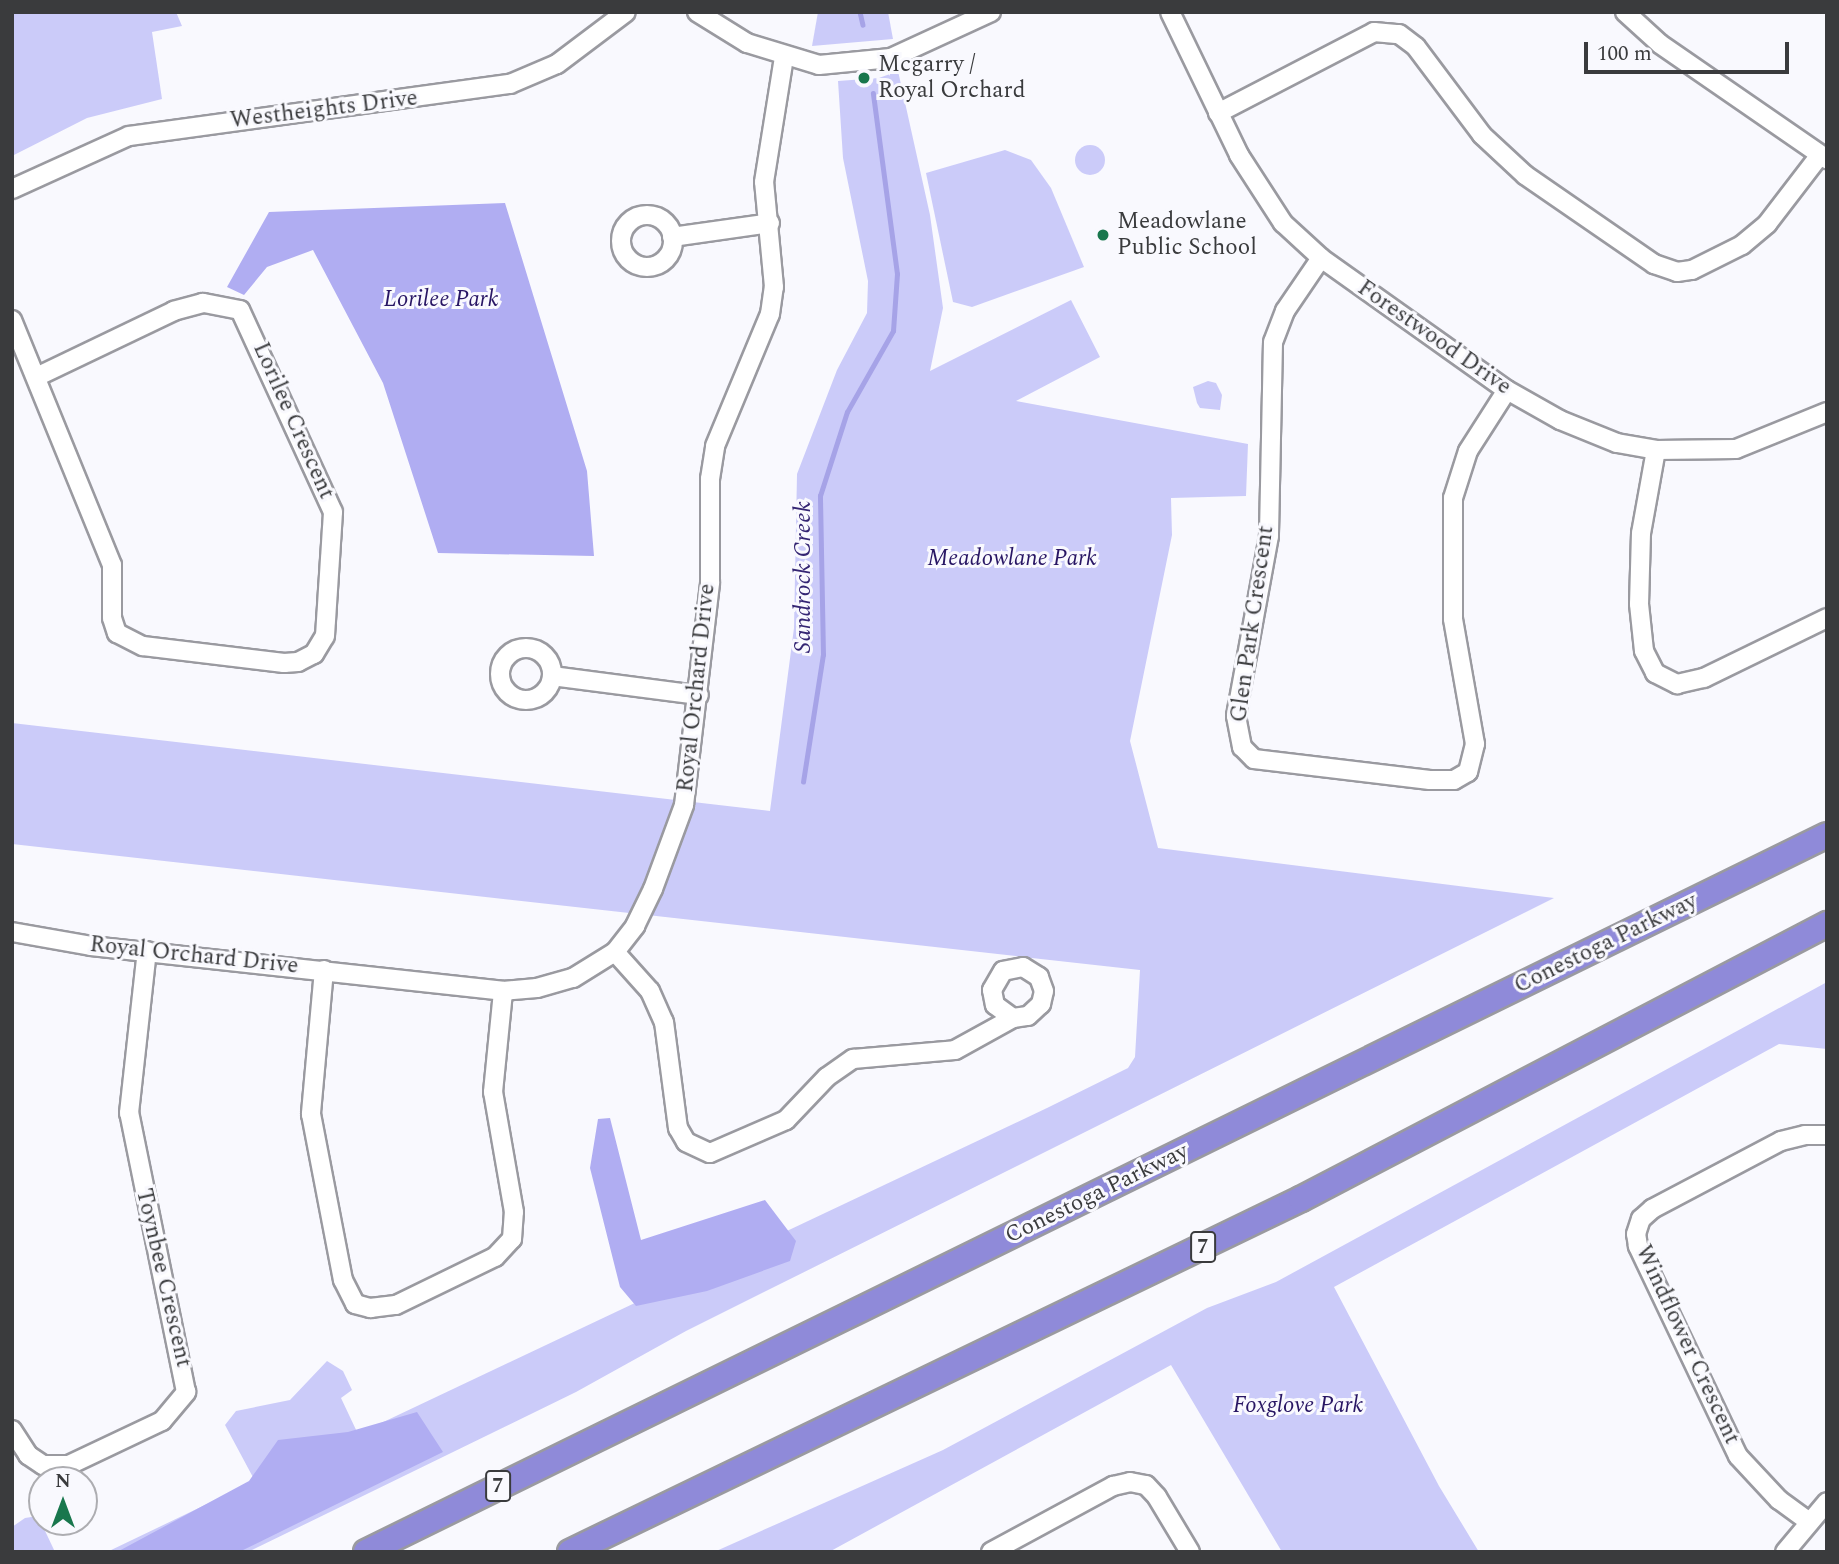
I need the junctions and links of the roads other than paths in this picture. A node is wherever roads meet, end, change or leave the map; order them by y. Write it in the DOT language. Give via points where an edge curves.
graph roads {
  1 [pos="626,12"];
  2 [pos="697,12"];
  3 [pos="991,12"];
  4 [pos="1170,12"];
  5 [pos="1625,12"];
  6 [pos="784,57"];
  7 [pos="1218,113"];
  8 [pos="1824,157"];
  9 [pos="12,189"];
  10 [pos="770,223"];
  11 [pos="672,237"];
  12 [pos="1321,258"];
  13 [pos="12,320"];
  14 [pos="36,377"];
  15 [pos="1507,390"];
  16 [pos="1827,412"];
  17 [pos="1656,450"];
  18 [pos="1827,618"];
  19 [pos="552,676"];
  20 [pos="699,695"];
  21 [pos="1827,835"];
  22 [pos="1827,924"];
  23 [pos="12,932"];
  24 [pos="147,951"];
  25 [pos="615,952"];
  26 [pos="324,970"];
  27 [pos="503,990"];
  28 [pos="1013,1018"];
  29 [pos="1827,1135"];
  30 [pos="12,1430"];
  31 [pos="1827,1502"];
  32 [pos="1808,1521"];
  33 [pos="1014,1546"];
  34 [pos="366,1552"];
  35 [pos="570,1552"];
  36 [pos="991,1552"];
  37 [pos="1190,1552"];
  38 [pos="1785,1552"];
  1 -- 9 [label="street, Westheights Drive" via="557,64 510,84 129,136"];
  2 -- 6 [label="street" via="747,43"];
  3 -- 6 [label="street" via="891,58 819,65"];
  4 -- 7 [label="street, Forestwood Drive"];
  5 -- 8 [label="street" via="1660,44"];
  6 -- 10 [label="street, Royal Orchard Drive" via="766,158"];
  7 -- 8 [label="street" via="1374,32 1399,34 1416,47 1482,135 1525,175 1654,264 1677,272 1692,270 1742,245 1767,224"];
  7 -- 12 [label="street, Forestwood Drive" via="1268,204"];
  10 -- 11 [label="street"];
  10 -- 20 [label="street, Royal Orchard Drive" via="775,287 770,314 715,446 710,479 710,582"];
  12 -- 15 [label="street, Forestwood Drive"];
  12 -- 15 [label="street, Glen Park Crescent" via="1285,311 1272,355 1269,536 1236,716 1241,747 1254,759 1430,780 1454,780 1468,772 1475,744 1453,619 1452,498 1468,452"];
  13 -- 14 [label="street, Lorilee Crescent"];
  14 -- 14 [label="street, Lorilee Crescent" via="113,565 112,618 124,640 284,663 314,654 325,636 333,512 240,310 223,303 203,303 174,312"];
  15 -- 17 [label="street, Forestwood Drive" via="1560,420 1617,443"];
  16 -- 17 [label="street, Forestwood Drive" via="1736,449"];
  17 -- 18 [label="street" via="1641,533 1639,604 1644,651 1655,673 1677,684 1704,678"];
  19 -- 20 [label="street"];
  20 -- 25 [label="street, Royal Orchard Drive" via="684,805 653,889 635,926"];
  21 -- 34 [label="highway, Conestoga Parkway / 7"];
  22 -- 35 [label="highway, 7" via="1301,1199"];
  23 -- 24 [label="street, Royal Orchard Drive"];
  24 -- 26 [label="street, Royal Orchard Drive"];
  24 -- 30 [label="street, Toynbee Crescent" via="129,1113 186,1392 173,1414 162,1421 69,1465 43,1465 28,1455"];
  25 -- 27 [label="street, Royal Orchard Drive" via="573,978 537,988"];
  25 -- 28 [label="street" via="650,991 664,1022 678,1128 696,1150 710,1153 786,1120 827,1077 853,1059 955,1050"];
  26 -- 27 [label="street, Royal Orchard Drive"];
  26 -- 27 [label="street" via="311,1114 344,1280 355,1304 370,1308 396,1305 495,1257 512,1239 514,1212 493,1092"];
  29 -- 32 [label="street, Windflower Crescent" via="1781,1141 1652,1209 1641,1219 1636,1234 1738,1456 1779,1500"];
  31 -- 32 [label="street"];
  32 -- 38 [label="street"];
  33 -- 36 [label="street"];
  33 -- 37 [label="street" via="1113,1486 1130,1482 1146,1485 1157,1497"];
}
